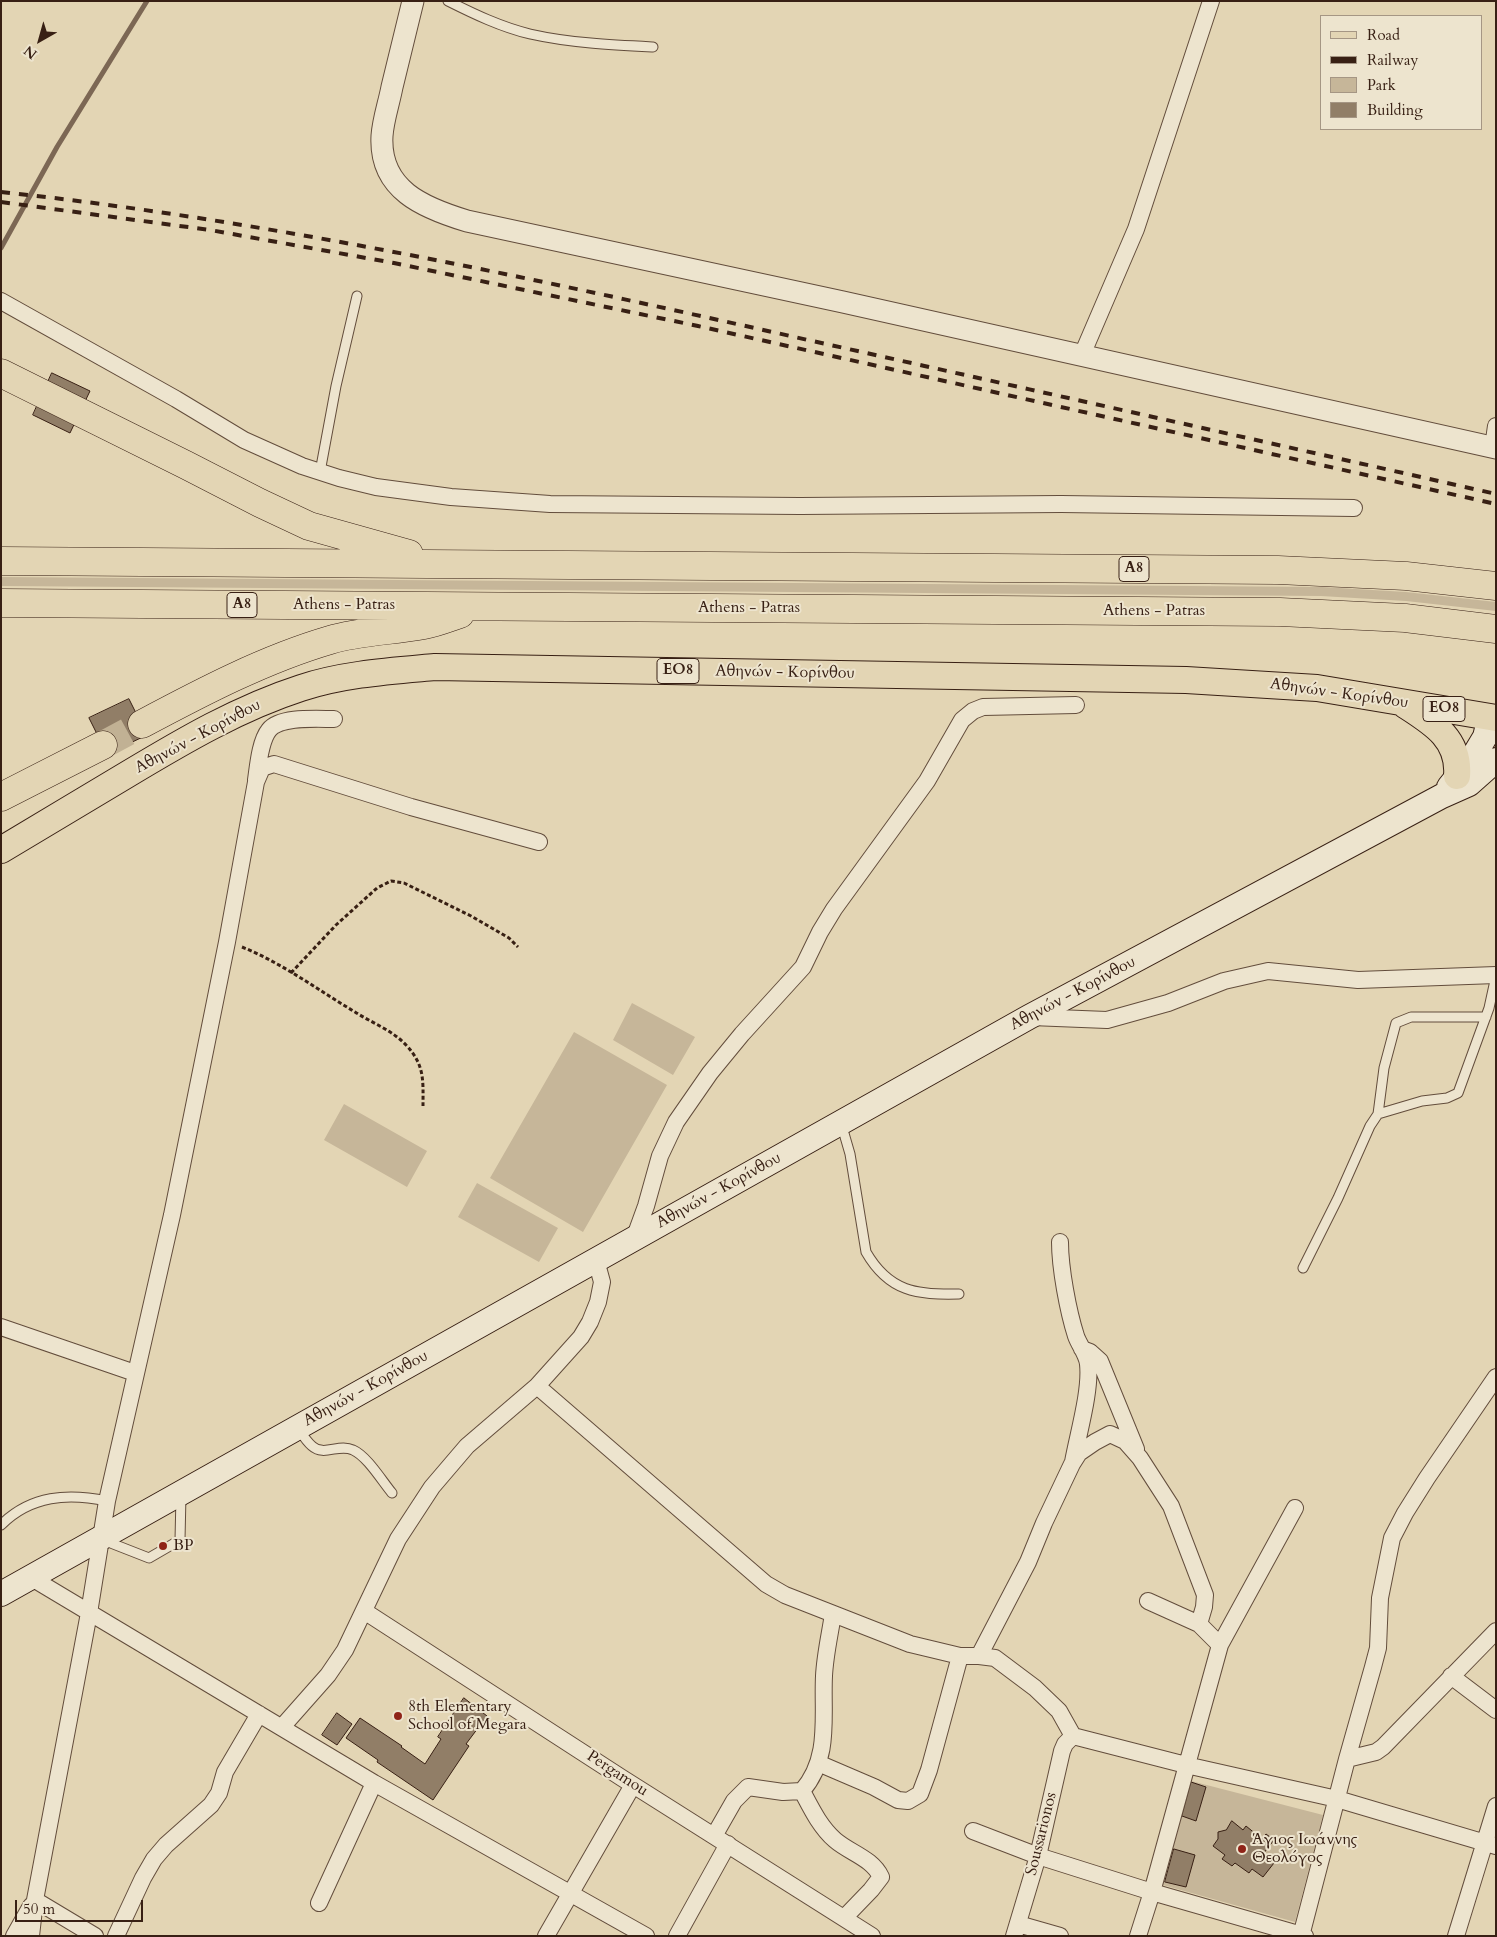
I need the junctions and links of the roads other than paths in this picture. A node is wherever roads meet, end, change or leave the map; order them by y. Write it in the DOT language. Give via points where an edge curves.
graph roads {
  1 [pos="413,1"];
  2 [pos="448,1"];
  3 [pos="1211,1"];
  4 [pos="653,47"];
  5 [pos="357,296"];
  6 [pos="1,301"];
  7 [pos="1082,355"];
  8 [pos="1,373"];
  9 [pos="1496,426"];
  10 [pos="1494,447"];
  11 [pos="320,472"];
  12 [pos="1354,508"];
  13 [pos="1,561"];
  14 [pos="449,564"];
  15 [pos="1496,586"];
  16 [pos="1,603"];
  17 [pos="483,606"];
  18 [pos="1496,629"];
  19 [pos="1398,701"];
  20 [pos="1076,705"];
  21 [pos="1493,718"];
  22 [pos="334,719"];
  23 [pos="142,724"];
  24 [pos="103,745"];
  25 [pos="1496,760"];
  26 [pos="256,782"];
  27 [pos="1450,786"];
  28 [pos="1,797"];
  29 [pos="539,842"];
  30 [pos="1,850"];
  31 [pos="1496,976"];
  32 [pos="1029,1017"];
  33 [pos="1486,1017"];
  34 [pos="1378,1114"];
  35 [pos="841,1122"];
  36 [pos="634,1239"];
  37 [pos="1060,1242"];
  38 [pos="596,1260"];
  39 [pos="1303,1268"];
  40 [pos="959,1294"];
  41 [pos="1,1327"];
  42 [pos="1082,1349"];
  43 [pos="135,1373"];
  44 [pos="1496,1377"];
  45 [pos="537,1386"];
  46 [pos="298,1427"];
  47 [pos="1140,1458"];
  48 [pos="1072,1464"];
  49 [pos="181,1493"];
  50 [pos="392,1493"];
  51 [pos="107,1501"];
  52 [pos="1295,1508"];
  53 [pos="1,1525"];
  54 [pos="100,1538"];
  55 [pos="30,1577"];
  56 [pos="1,1594"];
  57 [pos="1148,1600"];
  58 [pos="364,1611"];
  59 [pos="89,1613"];
  60 [pos="833,1614"];
  61 [pos="1199,1624"];
  62 [pos="1496,1631"];
  63 [pos="1220,1645"];
  64 [pos="960,1656"];
  65 [pos="979,1656"];
  66 [pos="1451,1676"];
  67 [pos="1496,1710"];
  68 [pos="259,1714"];
  69 [pos="282,1727"];
  70 [pos="1073,1736"];
  71 [pos="1347,1758"];
  72 [pos="818,1763"];
  73 [pos="1186,1765"];
  74 [pos="374,1783"];
  75 [pos="633,1785"];
  76 [pos="802,1791"];
  77 [pos="1337,1800"];
  78 [pos="1496,1806"];
  79 [pos="973,1831"];
  80 [pos="714,1836"];
  81 [pos="728,1844"];
  82 [pos="1490,1844"];
  83 [pos="1038,1856"];
  84 [pos="571,1892"];
  85 [pos="1152,1892"];
  86 [pos="35,1900"];
  87 [pos="319,1903"];
  88 [pos="844,1918"];
  89 [pos="1016,1930"];
  90 [pos="1302,1935"];
  91 [pos="14,1936"];
  92 [pos="30,1936"];
  93 [pos="95,1936"];
  94 [pos="116,1936"];
  95 [pos="546,1936"];
  96 [pos="646,1936"];
  97 [pos="677,1936"];
  98 [pos="872,1936"];
  99 [pos="1060,1936"];
  100 [pos="1138,1936"];
  101 [pos="1456,1936"];
  1 -- 7 [label="street" via="382,137 384,156 391,174 402,189 429,208 466,221"];
  2 -- 4 [label="lane" via="492,22 530,34"];
  3 -- 7 [label="street" via="1136,229"];
  5 -- 11 [label="lane"];
  6 -- 11 [label="street" via="244,440"];
  7 -- 10 [label="street"];
  8 -- 14 [label="highway" via="309,526"];
  9 -- 10 [label="street"];
  11 -- 12 [label="street" via="376,487 451,497 550,504 1061,504"];
  13 -- 14 [label="highway, Α8"];
  14 -- 15 [label="highway, Α8" via="1278,570 1406,576"];
  16 -- 17 [label="highway, Athens - Patras / Α8"];
  17 -- 18 [label="highway, Athens - Patras / Α8" via="1288,612 1405,618"];
  17 -- 23 [label="highway" via="425,625 358,633 308,647 239,676"];
  19 -- 21 [label="main road, Αθηνών - Κορίνθου / ΕΟ8"];
  19 -- 27 [label="main road" via="1423,717 1455,749 1458,762"];
  19 -- 30 [label="main road, Αθηνών - Κορίνθου / ΕΟ8" via="1318,688 1186,680 462,666 413,668 302,687 232,715"];
  20 -- 36 [label="street" via="983,707 962,720 921,789 834,910 803,966 710,1073 676,1122 660,1156"];
  21 -- 27 [label="main road, Αθηνών - Κορίνθου" via="1473,757"];
  22 -- 26 [label="street" via="286,721 268,730"];
  24 -- 28 [label="highway"];
  25 -- 27 [label="main road, Αθηνών - Κορίνθου" via="1469,784"];
  26 -- 29 [label="street" via="262,768 274,764 411,807"];
  26 -- 43 [label="street" via="172,1215"];
  27 -- 32 [label="main road, Αθηνών - Κορίνθου"];
  31 -- 32 [label="street" via="1358,980 1268,971 1224,981 1168,1003 1107,1020"];
  31 -- 33 [label="lane"];
  32 -- 35 [label="main road, Αθηνών - Κορίνθου"];
  33 -- 34 [label="lane" via="1458,1093"];
  33 -- 34 [label="lane" via="1411,1017 1396,1023 1384,1068"];
  34 -- 39 [label="lane"];
  35 -- 36 [label="main road, Αθηνών - Κορίνθου"];
  35 -- 40 [label="lane" via="850,1154 866,1252 871,1261 889,1281 909,1290"];
  36 -- 38 [label="main road, Αθηνών - Κορίνθου"];
  37 -- 42 [label="street" via="1069,1306"];
  38 -- 45 [label="street" via="602,1282 590,1322"];
  38 -- 46 [label="main road, Αθηνών - Κορίνθου"];
  41 -- 43 [label="street"];
  42 -- 47 [label="street" via="1100,1361"];
  42 -- 48 [label="street" via="1088,1363 1087,1388"];
  43 -- 51 [label="street"];
  44 -- 71 [label="street" via="1427,1478 1392,1538 1380,1598 1376,1654"];
  45 -- 58 [label="street" via="467,1446 437,1480 398,1539"];
  45 -- 60 [label="street" via="761,1580 785,1595"];
  46 -- 49 [label="main road, Αθηνών - Κορίνθου"];
  46 -- 50 [label="lane" via="317,1450 344,1447 354,1450"];
  47 -- 48 [label="street" via="1125,1441 1110,1434 1080,1453"];
  47 -- 61 [label="street" via="1171,1506 1202,1585 1205,1595"];
  48 -- 65 [label="street" via="1028,1562"];
  49 -- 54 [label="main road, Αθηνών - Κορίνθου"];
  49 -- 54 [label="lane" via="180,1540 149,1558"];
  51 -- 53 [label="lane" via="85,1496 53,1497 30,1506"];
  51 -- 54 [label="street"];
  52 -- 63 [label="street"];
  54 -- 55 [label="main road, Αθηνών - Κορίνθου"];
  54 -- 59 [label="street"];
  55 -- 56 [label="main road, Αθηνών - Κορίνθου"];
  55 -- 59 [label="street"];
  57 -- 61 [label="street"];
  58 -- 69 [label="street" via="345,1650 328,1675"];
  58 -- 75 [label="street, Pergamou"];
  59 -- 68 [label="street"];
  59 -- 86 [label="street"];
  60 -- 64 [label="street" via="910,1644"];
  60 -- 72 [label="street" via="824,1675 825,1730"];
  61 -- 63 [label="street"];
  62 -- 66 [label="street"];
  63 -- 73 [label="street"];
  64 -- 65 [label="street"];
  64 -- 72 [label="street" via="920,1794 908,1801 898,1800"];
  65 -- 70 [label="street" via="995,1658 1035,1688 1059,1711"];
  66 -- 67 [label="street"];
  66 -- 71 [label="street" via="1383,1747 1376,1752"];
  68 -- 69 [label="street"];
  68 -- 94 [label="street" via="224,1772 219,1793 211,1805 154,1859"];
  69 -- 74 [label="street"];
  70 -- 73 [label="street"];
  70 -- 83 [label="street, Soussarionos" via="1062,1752"];
  71 -- 77 [label="street"];
  72 -- 76 [label="street" via="811,1781"];
  73 -- 77 [label="street"];
  73 -- 85 [label="street"];
  74 -- 84 [label="street"];
  74 -- 87 [label="street"];
  75 -- 80 [label="street, Pergamou"];
  75 -- 84 [label="street"];
  76 -- 80 [label="street" via="748,1788 734,1801"];
  76 -- 88 [label="street" via="826,1832 877,1868 881,1877"];
  77 -- 82 [label="street"];
  77 -- 90 [label="street"];
  78 -- 82 [label="street"];
  79 -- 83 [label="street"];
  80 -- 81 [label="street, Pergamou"];
  81 -- 88 [label="street, Pergamou"];
  81 -- 97 [label="street"];
  82 -- 101 [label="street"];
  83 -- 85 [label="street"];
  83 -- 89 [label="street, Soussarionos"];
  84 -- 95 [label="street"];
  84 -- 96 [label="street"];
  85 -- 90 [label="street"];
  85 -- 100 [label="street"];
  86 -- 91 [label="street"];
  86 -- 92 [label="street"];
  86 -- 93 [label="street"];
  88 -- 98 [label="street, Pergamou"];
  89 -- 99 [label="street"];
}
